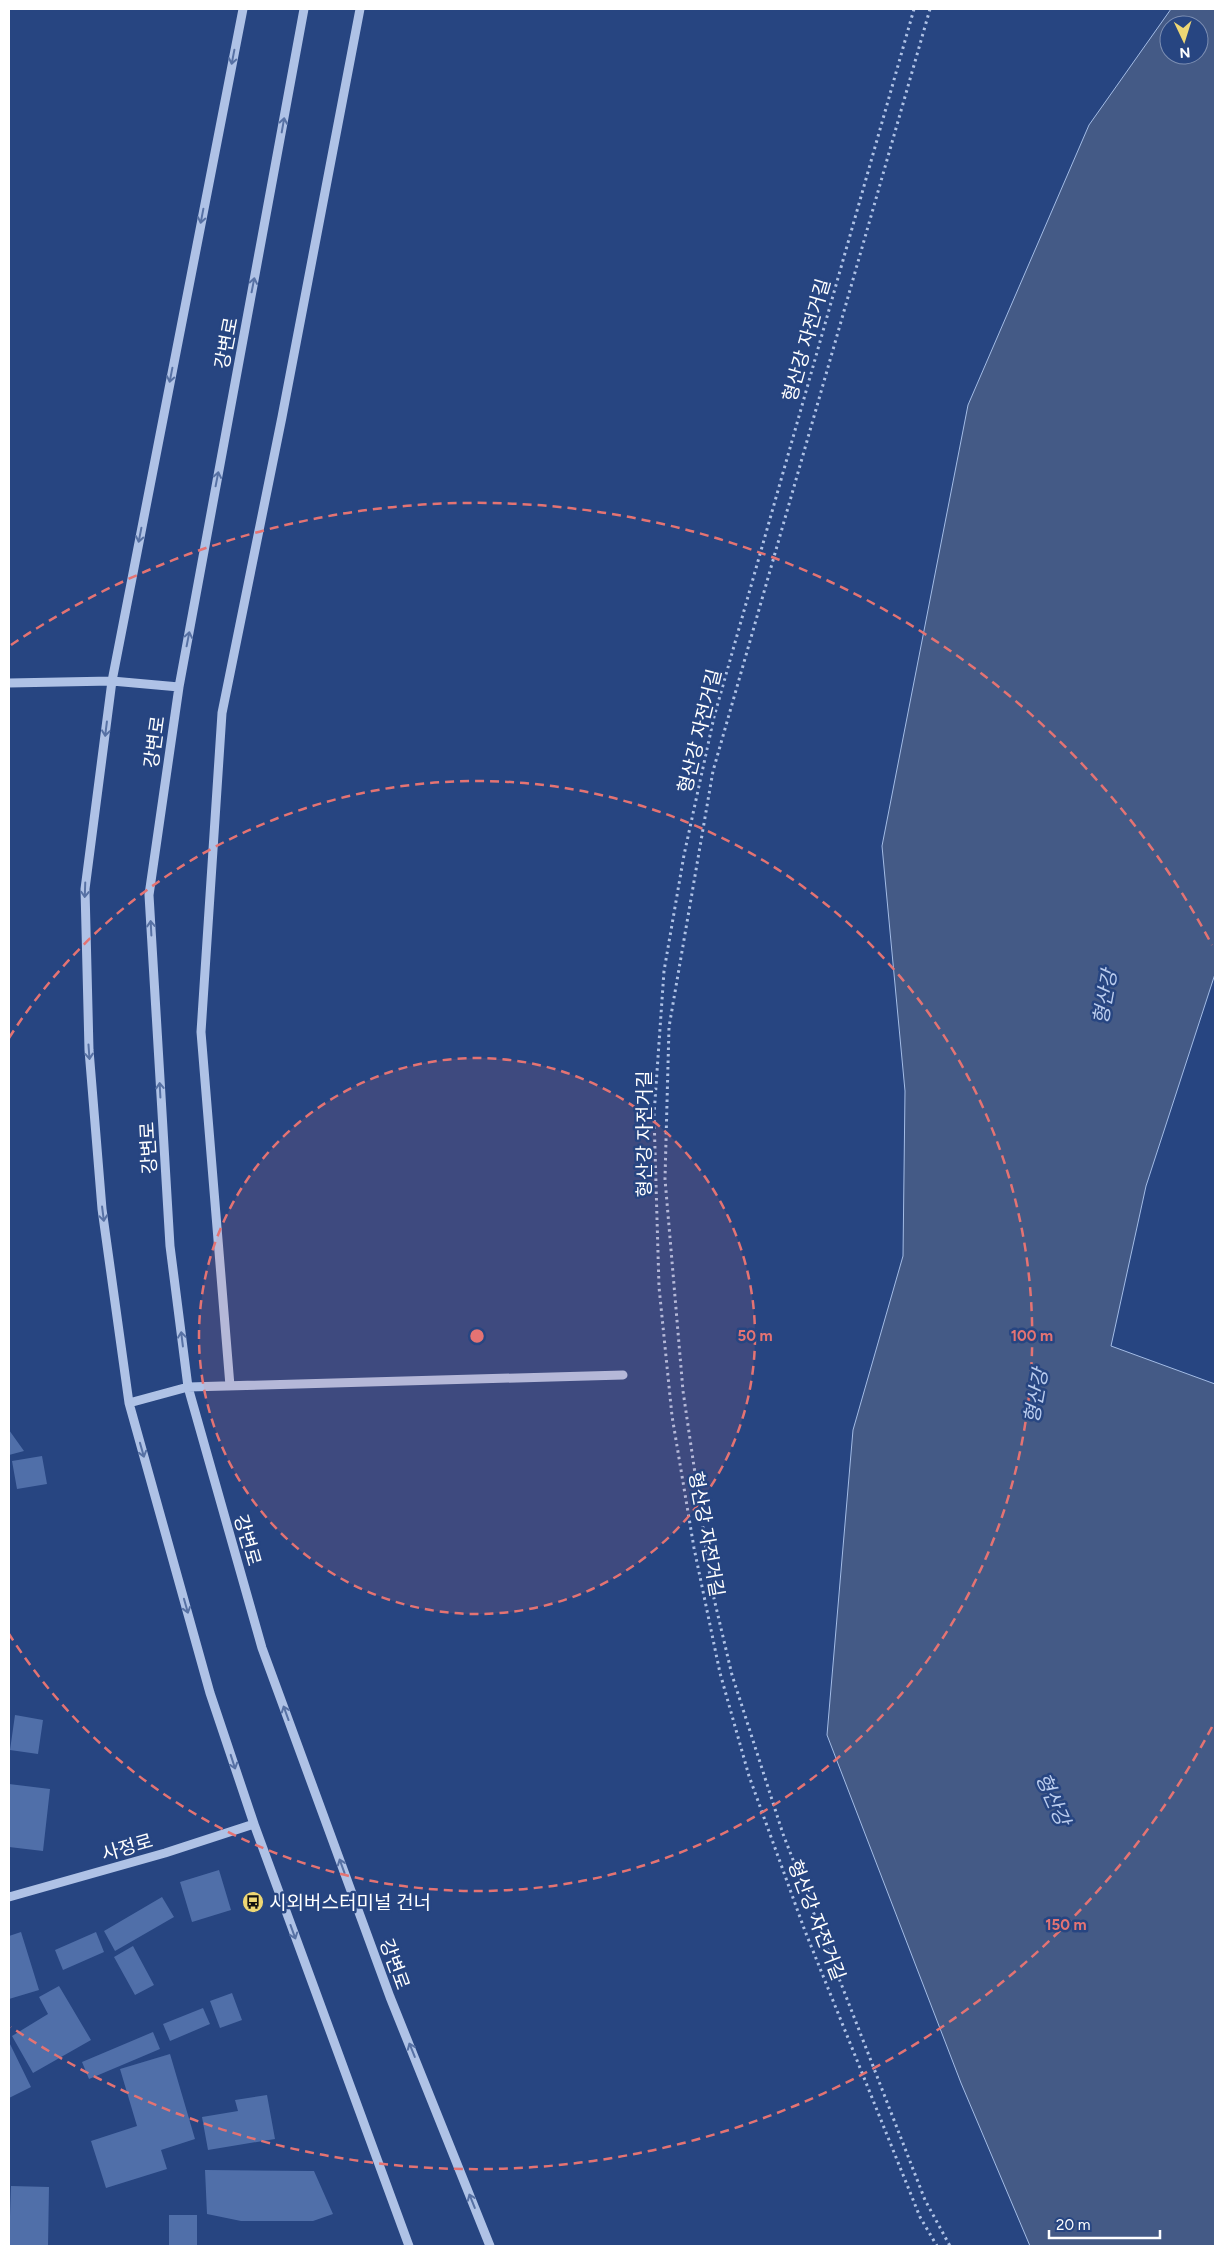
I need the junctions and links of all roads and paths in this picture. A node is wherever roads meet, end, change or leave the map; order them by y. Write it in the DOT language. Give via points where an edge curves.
graph roads {
  1 [pos="243,9"];
  2 [pos="304,9"];
  3 [pos="360,9"];
  4 [pos="914,9"];
  5 [pos="930,9"];
  6 [pos="112,681"];
  7 [pos="9,683"];
  8 [pos="179,687"];
  9 [pos="623,1375"];
  10 [pos="230,1386"];
  11 [pos="188,1387"];
  12 [pos="129,1403"];
  13 [pos="254,1824"];
  14 [pos="9,1897"];
  15 [pos="409,2246"];
  16 [pos="490,2246"];
  17 [pos="937,2246"];
  18 [pos="950,2246"];
  1 -- 6 [label="street, one-way"];
  8 -- 2 [label="street, 강변로, one-way"];
  3 -- 10 [label="street" via="222,713 201,1032"];
  4 -- 17 [label="path, 형산강 자전거길" via="714,717 684,855 664,971 654,1115 659,1287 672,1416 694,1548 720,1673 749,1776 805,1931 920,2217"];
  5 -- 18 [label="path" via="713,771 669,1027 665,1179 683,1391 712,1590 732,1675 786,1843 925,2200"];
  6 -- 7 [label="street"];
  6 -- 8 [label="street"];
  6 -- 12 [label="street, one-way" via="85,889 88,1050 102,1209"];
  11 -- 8 [label="street, 강변로, one-way" via="170,1246 149,895"];
  9 -- 10 [label="street"];
  10 -- 11 [label="street"];
  11 -- 12 [label="street"];
  16 -- 11 [label="street, 강변로, one-way" via="390,1997 262,1648"];
  12 -- 13 [label="street, one-way" via="210,1693"];
  13 -- 14 [label="street, 사정로"];
  13 -- 15 [label="street, one-way"];
}
